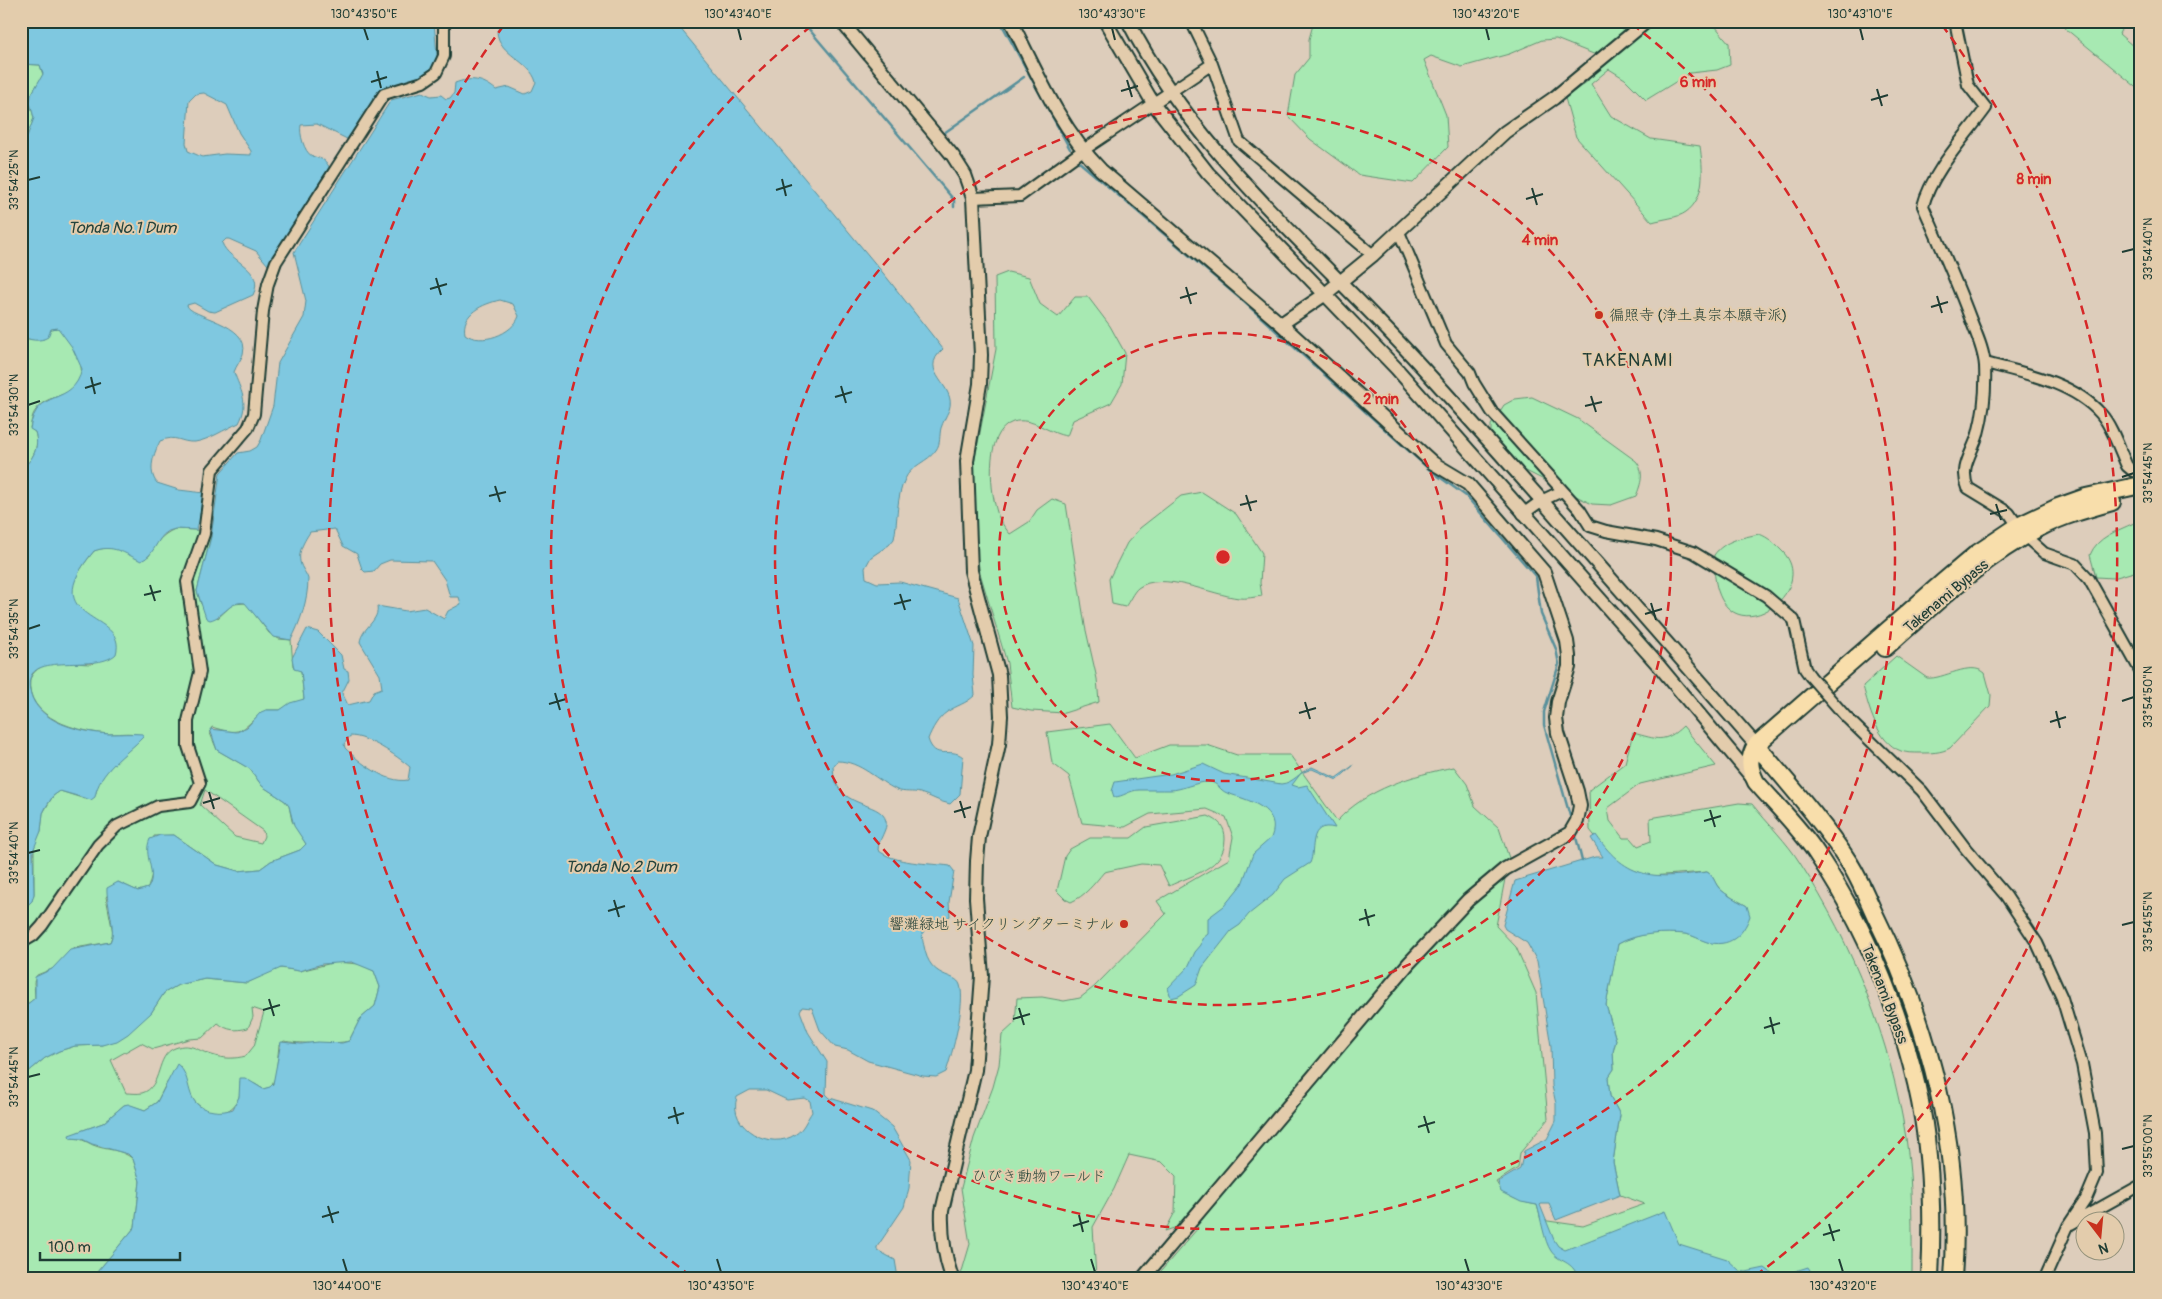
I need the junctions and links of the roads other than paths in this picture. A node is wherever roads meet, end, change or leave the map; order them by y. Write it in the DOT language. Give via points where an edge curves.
graph roads {
  1 [pos="444,21"];
  2 [pos="841,21"];
  3 [pos="1010,21"];
  4 [pos="1105,21"];
  5 [pos="1128,21"];
  6 [pos="1191,21"];
  7 [pos="1647,21"];
  8 [pos="1955,21"];
  9 [pos="1212,64"];
  10 [pos="1170,91"];
  11 [pos="1153,103"];
  12 [pos="1082,151"];
  13 [pos="973,198"];
  14 [pos="1399,232"];
  15 [pos="1373,255"];
  16 [pos="1340,281"];
  17 [pos="1324,295"];
  18 [pos="1281,324"];
  19 [pos="1985,363"];
  20 [pos="2141,472"];
  21 [pos="2141,485"];
  22 [pos="1562,491"];
  23 [pos="2141,496"];
  24 [pos="1541,501"];
  25 [pos="1523,514"];
  26 [pos="2021,531"];
  27 [pos="2141,672"];
  28 [pos="1755,747"];
  29 [pos="21,943"];
  30 [pos="2141,1185"];
  31 [pos="2068,1226"];
  32 [pos="952,1278"];
  33 [pos="1143,1278"];
  34 [pos="1930,1278"];
  35 [pos="1953,1278"];
  36 [pos="2045,1278"];
  1 -- 29 [label="street" via="444,56 436,73 423,82 384,94 276,262 268,284 254,414 248,428 212,470 204,534 188,582 200,672 188,721 188,746 200,783 190,802 158,806 117,826 98,845 42,926"];
  2 -- 13 [label="street" via="952,156 965,175"];
  3 -- 12 [label="street"];
  4 -- 11 [label="street"];
  5 -- 10 [label="street"];
  6 -- 9 [label="street"];
  7 -- 14 [label="street" via="1554,98 1505,132"];
  8 -- 19 [label="street" via="1968,85 1986,108 1944,166 1922,206 1952,272"];
  9 -- 10 [label="street"];
  9 -- 15 [label="street" via="1238,140"];
  10 -- 11 [label="street"];
  10 -- 16 [label="street" via="1226,163"];
  11 -- 12 [label="street"];
  11 -- 17 [label="street" via="1208,173"];
  12 -- 13 [label="street" via="1020,196"];
  12 -- 18 [label="street"];
  13 -- 32 [label="street" via="981,354 980,384 967,460 971,571 999,675 1001,716 999,744 977,861 976,898 982,976 975,1070 942,1211 945,1259"];
  14 -- 15 [label="street"];
  14 -- 22 [label="street" via="1446,344 1470,373 1492,412"];
  15 -- 16 [label="street"];
  16 -- 17 [label="street"];
  16 -- 24 [label="street" via="1411,355"];
  17 -- 18 [label="street"];
  17 -- 25 [label="street" via="1396,368"];
  18 -- 33 [label="street" via="1433,463 1468,484 1544,572 1567,641 1569,667 1556,718 1580,806 1577,822 1570,833 1505,869 1468,900 1409,963"];
  19 -- 20 [label="street" via="2042,379 2089,403 2102,415 2127,466"];
  19 -- 26 [label="street" via="1986,390 1978,434 1963,471 1965,481 1968,488 2009,513"];
  21 -- 26 [label="highway, Takenami Bypass" via="2058,507"];
  22 -- 24 [label="street"];
  22 -- 31 [label="street, bridge" via="1590,526 1656,540 1693,552 1766,596 1794,620 1805,669 1810,676 1846,717 1922,791 2006,896 2036,943 2062,998 2082,1064 2095,1133 2097,1172 2086,1199"];
  23 -- 26 [label="highway, Takenami Bypass" via="2083,510"];
  24 -- 25 [label="street"];
  24 -- 28 [label="street"];
  25 -- 28 [label="street" via="1660,667"];
  26 -- 27 [label="street" via="2044,553 2075,564 2089,579"];
  26 -- 28 [label="highway, Takenami Bypass" via="1976,554"];
  28 -- 34 [label="highway, Takenami Bypass" via="1751,773 1821,861 1846,903 1879,971 1901,1028 1918,1096 1928,1156 1932,1234"];
  28 -- 35 [label="highway, Takenami Bypass" via="1769,755 1774,766 1835,841 1851,866 1910,990 1940,1096 1950,1155"];
  30 -- 31 [label="street"];
  31 -- 36 [label="street"];
}
